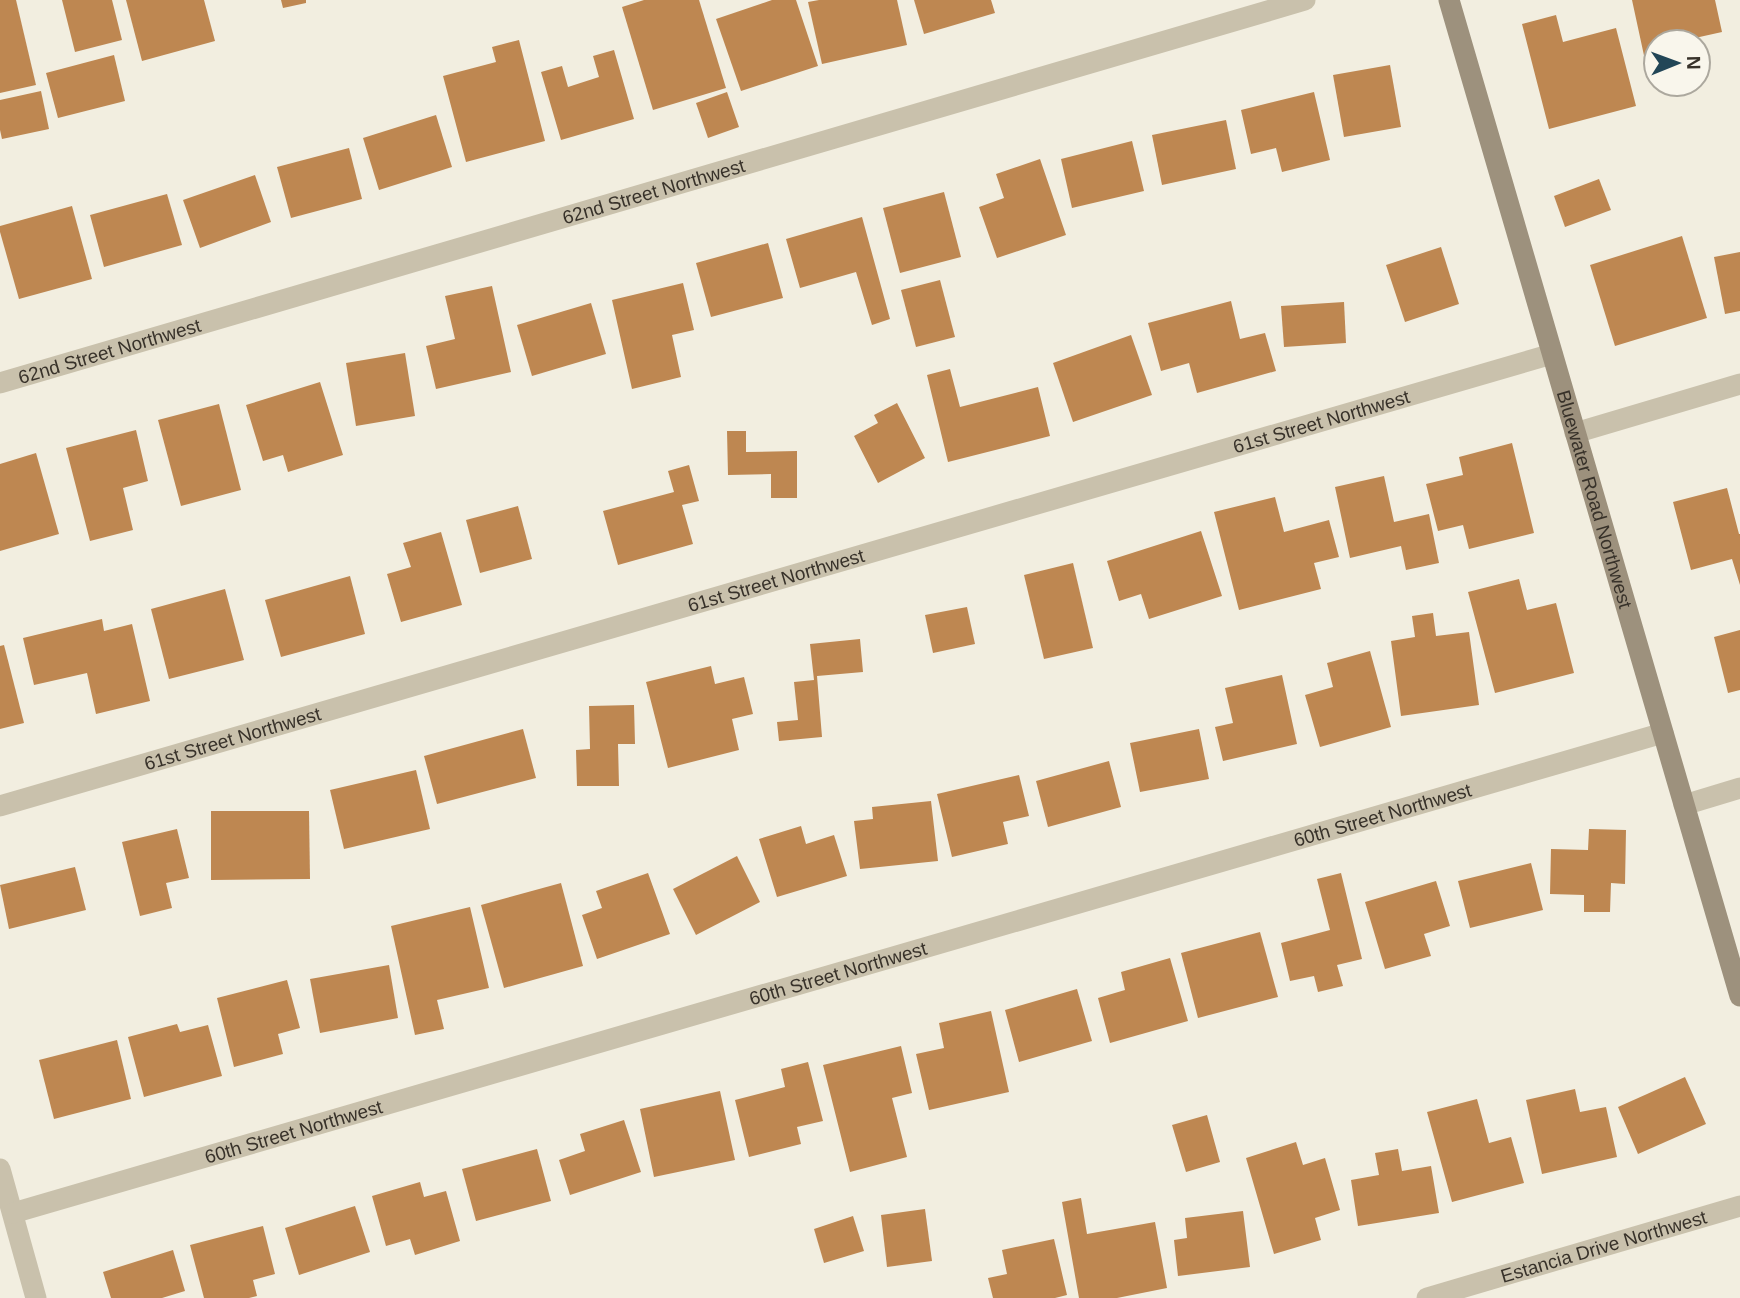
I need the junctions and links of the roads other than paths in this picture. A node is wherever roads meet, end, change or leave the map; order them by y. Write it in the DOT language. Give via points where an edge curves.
graph roads {
  1 [pos="1305,0"];
  2 [pos="1449,0"];
  3 [pos="1552,354"];
  4 [pos="0,383"];
  5 [pos="1740,384"];
  6 [pos="1575,432"];
  7 [pos="1663,733"];
  8 [pos="1740,789"];
  9 [pos="1684,805"];
  10 [pos="0,806"];
  11 [pos="1740,996"];
  12 [pos="0,1169"];
  13 [pos="1740,1206"];
  14 [pos="13,1213"];
  15 [pos="36,1298"];
  16 [pos="1427,1298"];
  1 -- 4 [label="street, 62nd Street Northwest"];
  2 -- 3 [label="street, Bluewater Road Northwest"];
  3 -- 6 [label="street, Bluewater Road Northwest"];
  3 -- 10 [label="street, 61st Street Northwest"];
  5 -- 6 [label="street"];
  6 -- 7 [label="street, Bluewater Road Northwest"];
  7 -- 9 [label="street, Bluewater Road Northwest"];
  7 -- 14 [label="street, 60th Street Northwest"];
  8 -- 9 [label="street"];
  9 -- 11 [label="street, Bluewater Road Northwest"];
  12 -- 14 [label="street"];
  13 -- 16 [label="street, Estancia Drive Northwest"];
  14 -- 15 [label="street"];
}
